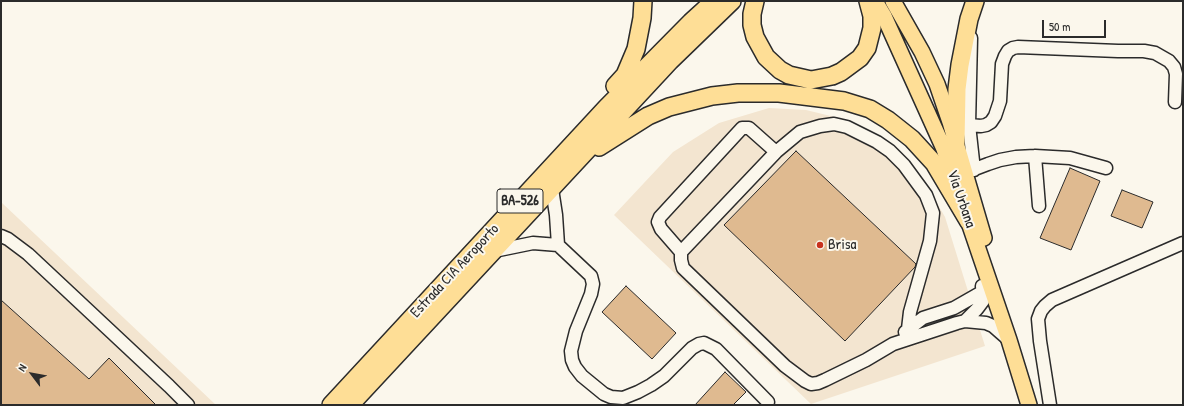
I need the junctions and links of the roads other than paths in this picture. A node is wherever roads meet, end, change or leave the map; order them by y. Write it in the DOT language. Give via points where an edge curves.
graph roads {
  1 [pos="643,1"];
  2 [pos="714,1"];
  3 [pos="732,1"];
  4 [pos="755,1"];
  5 [pos="868,1"];
  6 [pos="875,1"];
  7 [pos="893,1"];
  8 [pos="975,1"];
  9 [pos="969,19"];
  10 [pos="1175,102"];
  11 [pos="969,125"];
  12 [pos="956,142"];
  13 [pos="776,152"];
  14 [pos="1035,156"];
  15 [pos="578,160"];
  16 [pos="1106,168"];
  17 [pos="970,171"];
  18 [pos="552,189"];
  19 [pos="1039,206"];
  20 [pos="969,222"];
  21 [pos="1,236"];
  22 [pos="1183,243"];
  23 [pos="558,245"];
  24 [pos="494,251"];
  25 [pos="681,252"];
  26 [pos="984,269"];
  27 [pos="442,286"];
  28 [pos="982,292"];
  29 [pos="965,321"];
  30 [pos="909,334"];
  31 [pos="1008,340"];
  32 [pos="768,402"];
  33 [pos="188,405"];
  34 [pos="331,405"];
  35 [pos="350,405"];
  36 [pos="1029,405"];
  37 [pos="1037,405"];
  38 [pos="1050,405"];
  1 -- 27 [label="highway" via="639,37 625,74 462,256"];
  2 -- 27 [label="highway, Estrada CIA Aeroporto / BA-526" via="606,108"];
  3 -- 15 [label="highway, Estrada CIA Aeroporto / BA-526" via="670,61"];
  4 -- 5 [label="highway" via="752,25 755,37 766,57 789,75 811,80 841,72 860,58 867,48 872,28"];
  6 -- 20 [label="main road, Via Urbana" via="944,150"];
  7 -- 12 [label="main road, Via Urbana" via="937,84"];
  8 -- 9 [label="highway"];
  9 -- 11 [label="lane"];
  9 -- 12 [label="highway" via="958,83"];
  10 -- 11 [label="lane" via="1174,67 1155,53 1018,47 1008,51 1002,64 1000,101 995,116 986,125"];
  11 -- 17 [label="lane"];
  12 -- 17 [label="main road, Via Urbana"];
  13 -- 25 [label="lane"];
  13 -- 25 [label="lane" via="746,127 716,155 658,222"];
  13 -- 30 [label="lane" via="800,132 834,124 877,142 890,151 926,195 933,213 933,221 910,312"];
  14 -- 16 [label="lane" via="1070,158"];
  14 -- 17 [label="lane" via="1000,160"];
  14 -- 19 [label="lane"];
  15 -- 18 [label="highway, Estrada CIA Aeroporto / BA-526"];
  15 -- 20 [label="highway" via="648,116 669,107 712,96 779,93 844,101 870,109 912,139 934,163"];
  17 -- 37 [label="main road, Via Urbana" via="982,230"];
  18 -- 23 [label="lane"];
  18 -- 24 [label="highway, Estrada CIA Aeroporto / BA-526"];
  20 -- 26 [label="main road, Via Urbana"];
  21 -- 33 [label="lane" via="28,254"];
  22 -- 38 [label="lane" via="1052,300 1045,306 1038,319"];
  23 -- 24 [label="lane" via="520,245"];
  23 -- 32 [label="lane" via="592,279 591,294 571,351 575,367 604,394 623,398 638,392 664,376 692,348 704,343 716,348"];
  24 -- 35 [label="highway, Estrada CIA Aeroporto / BA-526"];
  25 -- 30 [label="lane" via="683,268 784,366 811,384 866,360"];
  26 -- 28 [label="lane"];
  26 -- 31 [label="main road, Via Urbana"];
  27 -- 34 [label="highway, Estrada CIA Aeroporto / BA-526"];
  28 -- 29 [label="lane" via="981,305"];
  28 -- 30 [label="lane" via="954,308 923,318"];
  29 -- 30 [label="lane"];
  29 -- 31 [label="lane" via="993,326"];
  31 -- 36 [label="main road, Via Urbana"];
}
